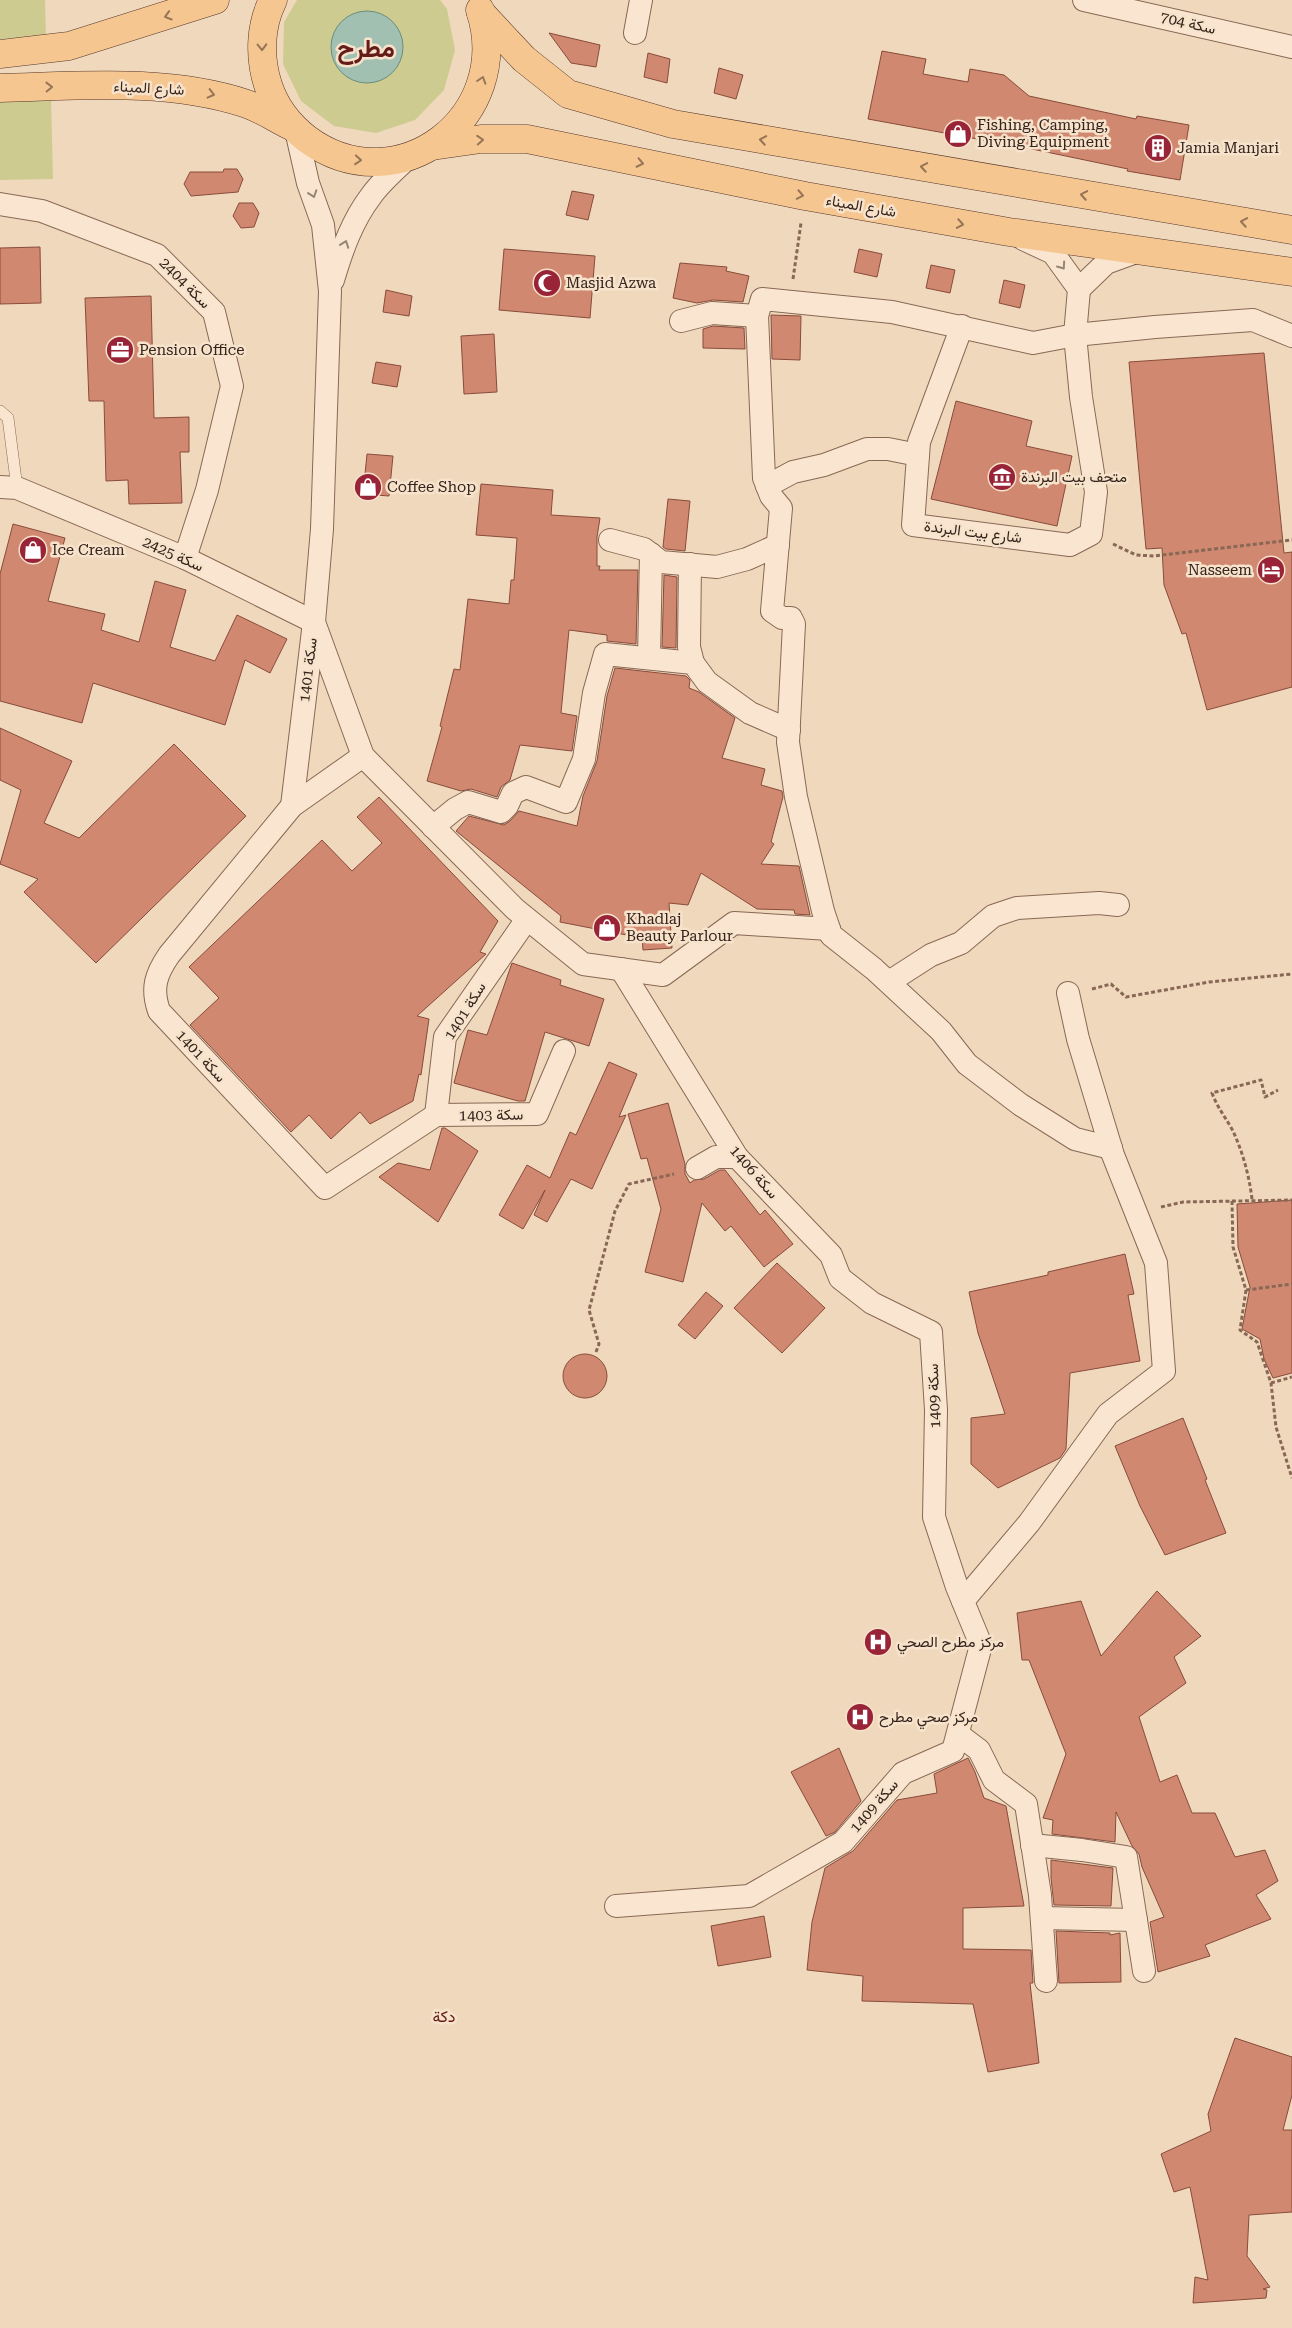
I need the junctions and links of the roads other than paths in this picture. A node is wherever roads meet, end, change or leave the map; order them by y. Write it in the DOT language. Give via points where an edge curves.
graph roads {
  1 [pos="215,0"];
  2 [pos="272,0"];
  3 [pos="641,0"];
  4 [pos="1084,0"];
  5 [pos="477,6"];
  6 [pos="635,33"];
  7 [pos="1292,47"];
  8 [pos="0,54"];
  9 [pos="0,88"];
  10 [pos="293,128"];
  11 [pos="420,152"];
  12 [pos="0,204"];
  13 [pos="1292,230"];
  14 [pos="1009,232"];
  15 [pos="1139,251"];
  16 [pos="1292,272"];
  17 [pos="1079,289"];
  18 [pos="330,291"];
  19 [pos="757,316"];
  20 [pos="681,321"];
  21 [pos="962,326"];
  22 [pos="1075,335"];
  23 [pos="1292,336"];
  24 [pos="0,411"];
  25 [pos="918,455"];
  26 [pos="768,486"];
  27 [pos="8,488"];
  28 [pos="610,540"];
  29 [pos="778,545"];
  30 [pos="651,554"];
  31 [pos="184,558"];
  32 [pos="690,564"];
  33 [pos="314,622"];
  34 [pos="649,658"];
  35 [pos="693,663"];
  36 [pos="789,730"];
  37 [pos="363,756"];
  38 [pos="292,806"];
  39 [pos="433,827"];
  40 [pos="1118,905"];
  41 [pos="527,919"];
  42 [pos="829,928"];
  43 [pos="621,970"];
  44 [pos="889,982"];
  45 [pos="1078,991"];
  46 [pos="564,1051"];
  47 [pos="436,1115"];
  48 [pos="1111,1148"];
  49 [pos="737,1157"];
  50 [pos="697,1168"];
  51 [pos="931,1332"];
  52 [pos="963,1602"];
  53 [pos="959,1735"];
  54 [pos="1032,1846"];
  55 [pos="616,1906"];
  56 [pos="1042,1918"];
  57 [pos="1136,1920"];
  58 [pos="1144,1971"];
  59 [pos="1046,1981"];
  1 -- 8 [label="main road, one-way" via="69,46"];
  2 -- 10 [label="main road, one-way" via="262,34 262,67 272,99"];
  3 -- 6 [label="street"];
  4 -- 7 [label="street, سكة 704"];
  11 -- 5 [label="main road, one-way" via="456,127 477,95 484,74 487,43"];
  13 -- 5 [label="main road, one-way" via="673,124 568,94 524,59"];
  9 -- 10 [label="main road, شارع الميناء, one-way" via="140,86 198,91 246,103"];
  10 -- 11 [label="main road, شارع الميناء, one-way" via="320,149 348,159 379,162"];
  10 -- 18 [label="street, one-way" via="323,225"];
  11 -- 14 [label="main road, شارع الميناء, one-way" via="481,139 527,139 805,196"];
  18 -- 11 [label="street, one-way" via="344,243 357,217 372,195"];
  12 -- 31 [label="street, سكة 2404" via="42,211 158,255 214,312 232,386 207,490"];
  14 -- 15 [label="main road, شارع الميناء"];
  14 -- 17 [label="street, one-way" via="1053,253"];
  15 -- 16 [label="main road, شارع الميناء"];
  15 -- 17 [label="street" via="1106,263"];
  17 -- 22 [label="street"];
  18 -- 33 [label="street, 1401 سكة" via="322,529"];
  19 -- 20 [label="street" via="712,312"];
  19 -- 21 [label="street" via="762,299 892,312"];
  19 -- 26 [label="street" via="764,478"];
  21 -- 22 [label="street" via="1033,343"];
  21 -- 25 [label="street, شارع بيت البرندة" via="919,442"];
  22 -- 23 [label="street" via="1253,320"];
  22 -- 25 [label="street, شارع بيت البرندة" via="1096,492 1091,534 1070,545 913,525"];
  24 -- 27 [label="lane" via="8,418"];
  25 -- 26 [label="street" via="867,449 824,465 793,472"];
  26 -- 29 [label="street" via="771,496 781,508"];
  27 -- 31 [label="street, سكة 2425"];
  28 -- 30 [label="street"];
  29 -- 32 [label="street" via="747,559 717,567"];
  29 -- 36 [label="street" via="772,611 782,618 791,618 795,633"];
  30 -- 32 [label="street" via="661,562"];
  30 -- 34 [label="street"];
  31 -- 33 [label="street, سكة 2425"];
  32 -- 35 [label="street" via="688,646"];
  33 -- 37 [label="street"];
  33 -- 38 [label="street, 1401 سكة"];
  34 -- 35 [label="street"];
  34 -- 39 [label="street" via="605,654 594,693 584,759 566,802 526,787 513,793 508,806 501,812 468,802"];
  35 -- 36 [label="street" via="707,682 750,713"];
  36 -- 42 [label="street" via="796,797 822,911"];
  37 -- 38 [label="street, 1401 سكة"];
  37 -- 39 [label="street"];
  38 -- 47 [label="street, 1401 سكة" via="160,967 154,996 159,1011 325,1188"];
  39 -- 41 [label="street"];
  40 -- 44 [label="street" via="1017,908 993,916 961,943 931,954"];
  41 -- 43 [label="street" via="583,964"];
  41 -- 47 [label="street, سكة 1401" via="445,1037"];
  42 -- 43 [label="street" via="734,922 663,975"];
  42 -- 44 [label="street" via="832,935"];
  43 -- 49 [label="street, 1406 سكة"];
  44 -- 48 [label="street" via="941,1031 967,1064 1021,1105 1075,1139"];
  45 -- 48 [label="street" via="1078,1039"];
  46 -- 47 [label="street, 1403 سكة" via="537,1114"];
  48 -- 52 [label="street" via="1156,1263 1164,1371 1108,1414 1029,1523"];
  49 -- 50 [label="street" via="716,1157"];
  49 -- 51 [label="street, 1406 سكة" via="831,1255 840,1278 872,1303"];
  51 -- 52 [label="street, 1409 سكة" via="936,1410 934,1517"];
  52 -- 53 [label="street, 1409 سكة" via="981,1645"];
  53 -- 54 [label="street" via="979,1750 994,1780 1026,1804"];
  53 -- 55 [label="street, 1409 سكة" via="953,1751 903,1773 843,1842 749,1896"];
  54 -- 56 [label="street"];
  54 -- 57 [label="street" via="1126,1857"];
  56 -- 57 [label="street"];
  56 -- 59 [label="street"];
  57 -- 58 [label="street"];
}
